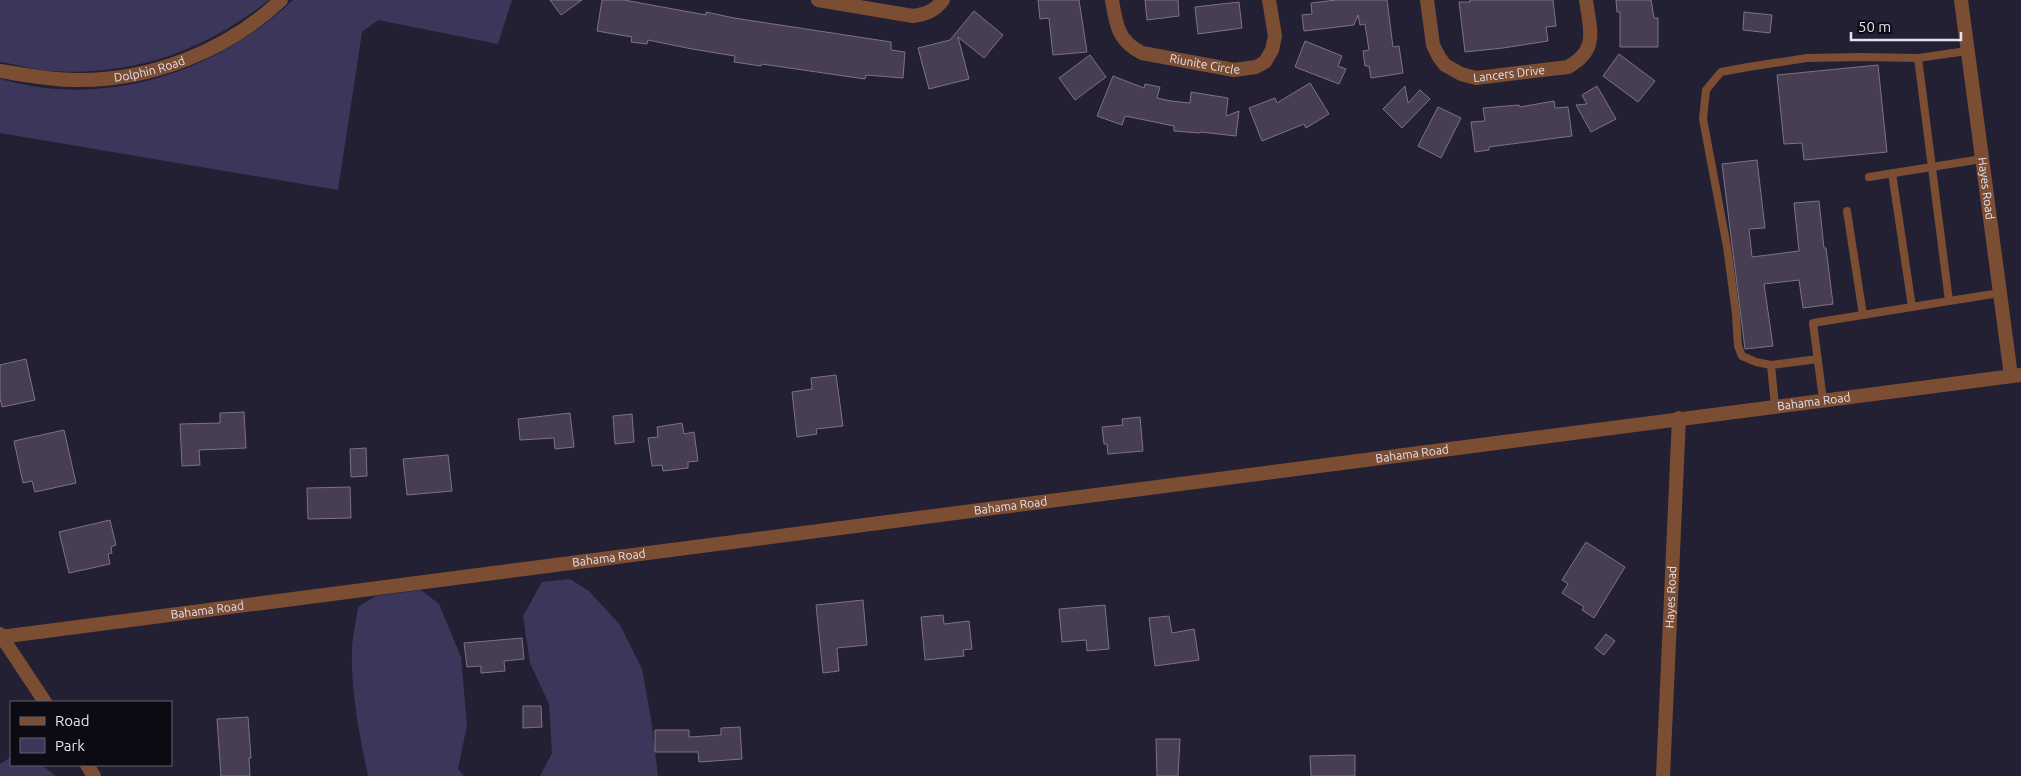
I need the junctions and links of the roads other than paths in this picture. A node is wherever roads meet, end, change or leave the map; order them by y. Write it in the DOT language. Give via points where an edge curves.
graph roads {
  1 [pos="281,0"];
  2 [pos="818,0"];
  3 [pos="943,0"];
  4 [pos="1112,0"];
  5 [pos="1269,0"];
  6 [pos="1427,0"];
  7 [pos="1586,0"];
  8 [pos="1961,0"];
  9 [pos="1967,51"];
  10 [pos="1918,58"];
  11 [pos="0,70"];
  12 [pos="1982,159"];
  13 [pos="1932,167"];
  14 [pos="1892,173"];
  15 [pos="1868,177"];
  16 [pos="1847,211"];
  17 [pos="2000,293"];
  18 [pos="1949,301"];
  19 [pos="1912,307"];
  20 [pos="1863,315"];
  21 [pos="1818,359"];
  22 [pos="1770,365"];
  23 [pos="2016,376"];
  24 [pos="1822,400"];
  25 [pos="1775,406"];
  26 [pos="1679,418"];
  27 [pos="0,636"];
  28 [pos="44,701"];
  29 [pos="1663,776"];
  1 -- 11 [label="street, Dolphin Road" via="247,28 210,49 169,66 134,75 75,80 40,78"];
  2 -- 3 [label="street" via="913,16 926,14"];
  4 -- 5 [label="street, Riunite Circle" via="1116,24 1122,38 1132,48 1142,53 1234,70 1256,67 1265,62 1272,50 1275,36"];
  6 -- 7 [label="street, Lancers Drive" via="1439,57 1445,65 1476,78 1568,67 1581,60 1589,46"];
  8 -- 9 [label="street, Hayes Road"];
  9 -- 10 [label="lane"];
  9 -- 12 [label="street, Hayes Road"];
  10 -- 13 [label="lane"];
  10 -- 22 [label="lane" via="1807,58 1721,72 1706,90 1703,119 1727,247 1738,346 1742,356"];
  12 -- 13 [label="lane"];
  12 -- 17 [label="street, Hayes Road"];
  13 -- 14 [label="lane"];
  13 -- 18 [label="lane"];
  14 -- 15 [label="lane"];
  14 -- 19 [label="lane"];
  16 -- 20 [label="lane"];
  17 -- 18 [label="lane"];
  17 -- 23 [label="street, Hayes Road"];
  18 -- 19 [label="lane"];
  19 -- 20 [label="lane"];
  20 -- 21 [label="lane" via="1813,324"];
  21 -- 22 [label="lane"];
  21 -- 24 [label="lane"];
  22 -- 25 [label="lane"];
  23 -- 24 [label="street, Bahama Road"];
  24 -- 25 [label="street, Bahama Road"];
  25 -- 26 [label="street, Bahama Road"];
  26 -- 27 [label="street, Bahama Road"];
  26 -- 29 [label="street, Hayes Road"];
  27 -- 28 [label="street"];
}
